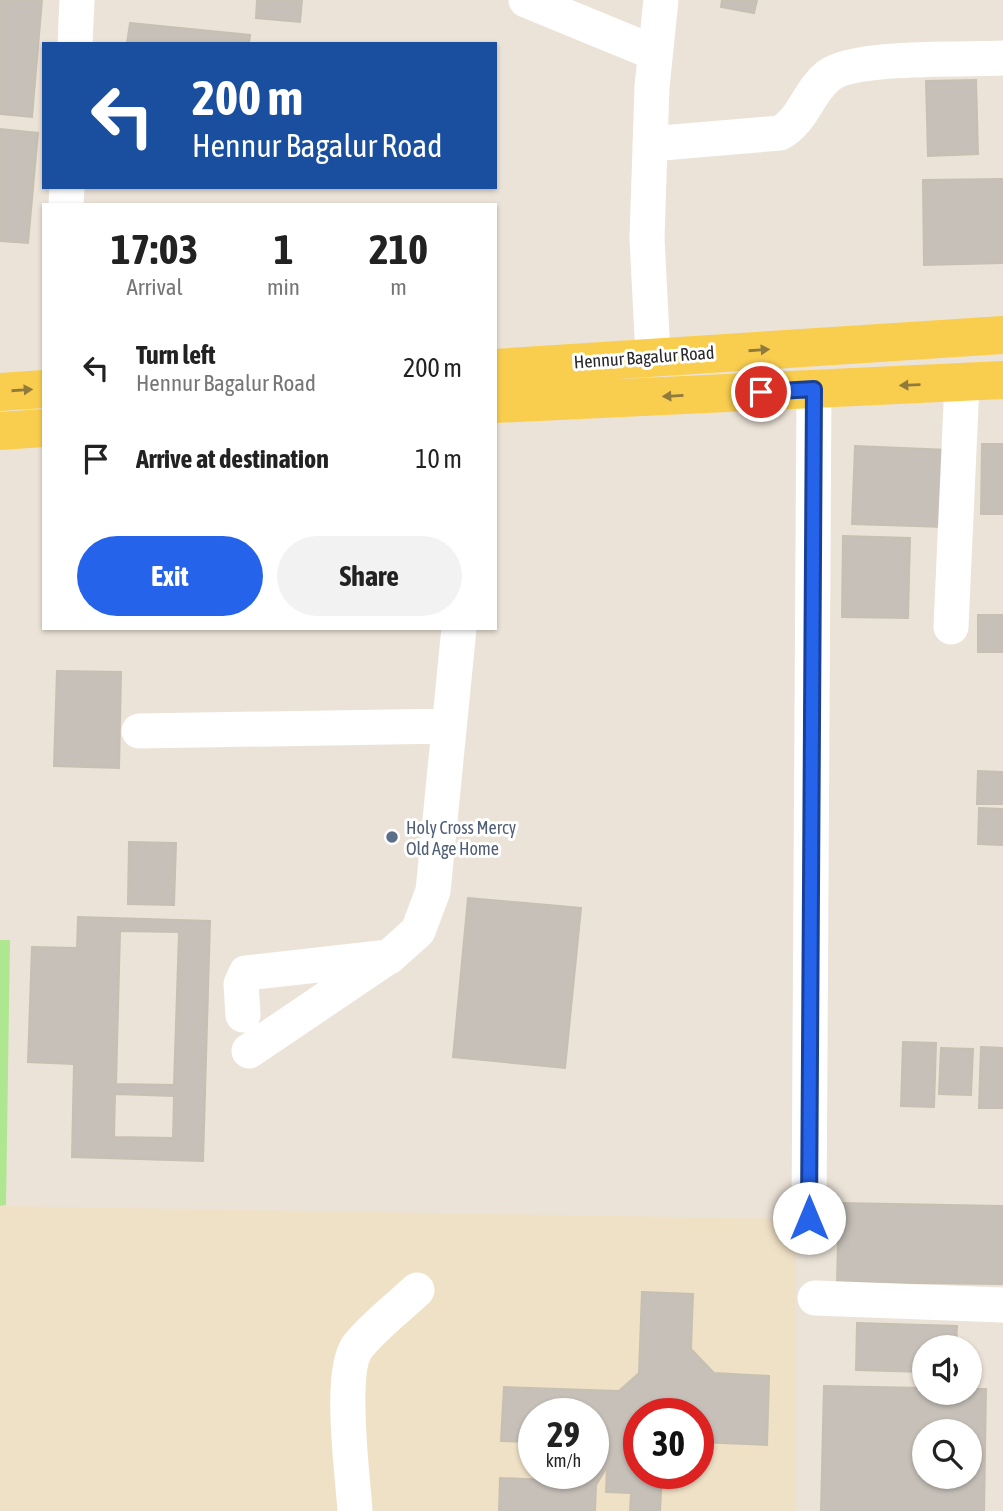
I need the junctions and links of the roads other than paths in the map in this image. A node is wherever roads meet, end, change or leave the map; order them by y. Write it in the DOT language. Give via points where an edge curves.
graph roads {
  1 [pos="77,0"];
  2 [pos="526,0"];
  3 [pos="661,0"];
  4 [pos="75,42"];
  5 [pos="656,53"];
  6 [pos="1003,58"];
  7 [pos="650,144"];
  8 [pos="1003,335"];
  9 [pos="653,356"];
  10 [pos="497,368"];
  11 [pos="1003,380"];
  12 [pos="962,383"];
  13 [pos="42,388"];
  14 [pos="814,389"];
  15 [pos="0,392"];
  16 [pos="497,404"];
  17 [pos="42,428"];
  18 [pos="0,431"];
  19 [pos="951,627"];
  20 [pos="459,630"];
  21 [pos="449,726"];
  22 [pos="139,731"];
  23 [pos="389,957"];
  24 [pos="243,1015"];
  25 [pos="249,1051"];
  26 [pos="809,1218"];
  27 [pos="416,1290"];
  28 [pos="815,1298"];
  29 [pos="1003,1305"];
  30 [pos="355,1511"];
  1 -- 4 [label="street"];
  2 -- 5 [label="street"];
  3 -- 5 [label="street"];
  5 -- 7 [label="street"];
  6 -- 7 [label="street" via="853,64 829,74 791,127 780,133"];
  7 -- 9 [label="street" via="647,237"];
  9 -- 8 [label="main road, Hennur Bagalur Road, one-way"];
  9 -- 10 [label="main road, Hennur Bagalur Road"];
  11 -- 12 [label="main road"];
  12 -- 14 [label="main road, one-way"];
  12 -- 19 [label="street"];
  15 -- 13 [label="main road, one-way"];
  14 -- 16 [label="main road, one-way"];
  14 -- 26 [label="street"];
  17 -- 18 [label="main road"];
  20 -- 21 [label="street"];
  21 -- 22 [label="street"];
  21 -- 23 [label="street" via="433,891 418,931"];
  23 -- 24 [label="street" via="246,973"];
  23 -- 25 [label="street"];
  27 -- 30 [label="street" via="356,1348 349,1368"];
  28 -- 29 [label="street"];
}
